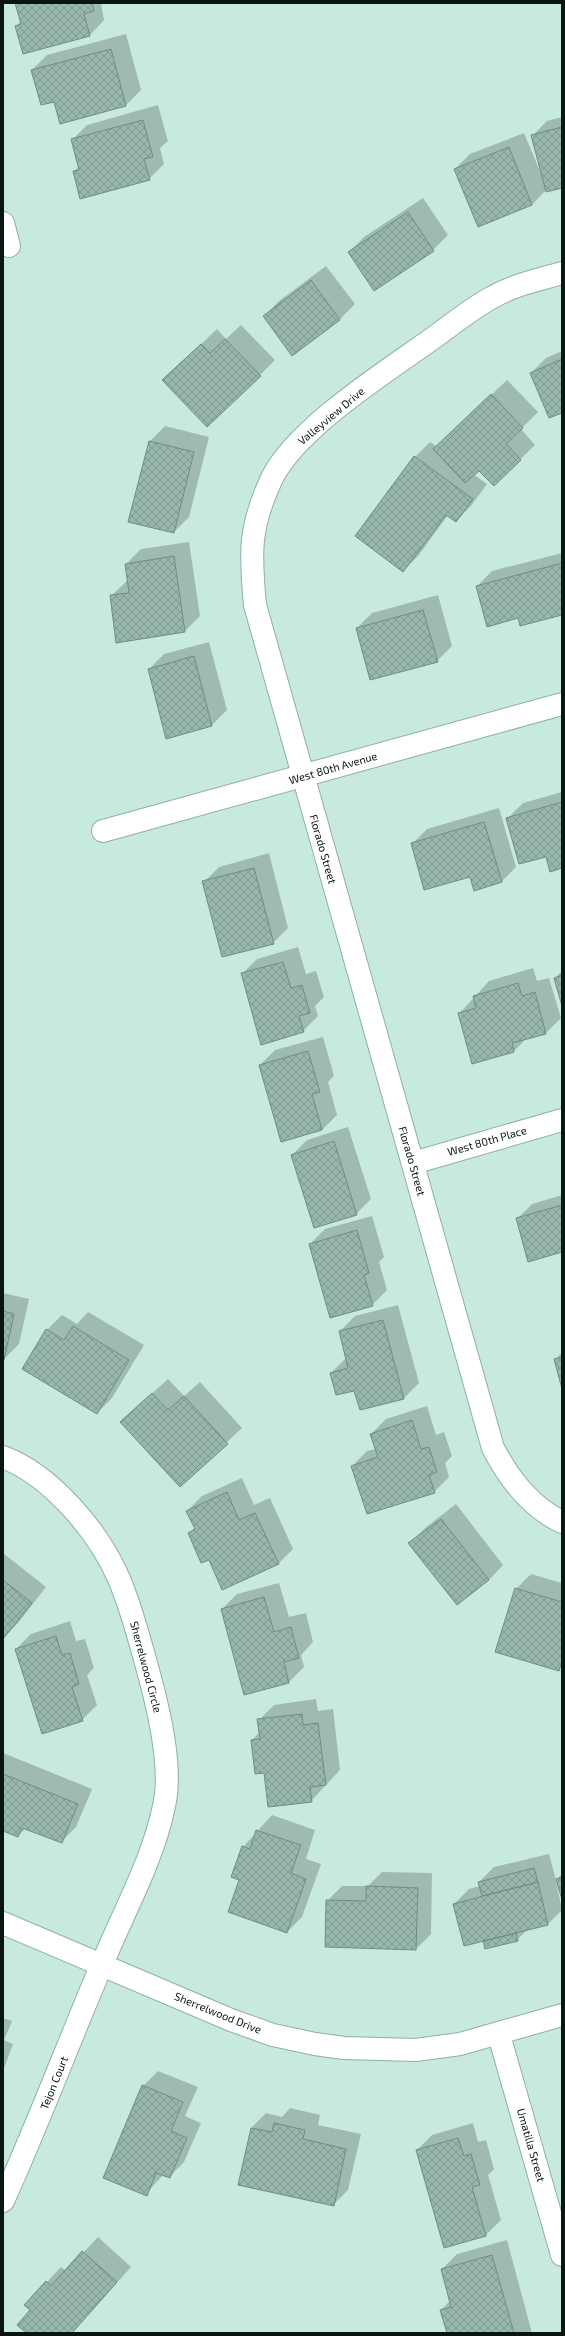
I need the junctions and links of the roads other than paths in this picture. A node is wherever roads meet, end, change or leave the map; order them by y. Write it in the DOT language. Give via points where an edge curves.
graph roads {
  1 [pos="3,223"];
  2 [pos="10,246"];
  3 [pos="562,273"];
  4 [pos="562,704"];
  5 [pos="303,777"];
  6 [pos="103,831"];
  7 [pos="562,1120"];
  8 [pos="413,1163"];
  9 [pos="3,1457"];
  10 [pos="561,1521"];
  11 [pos="3,1923"];
  12 [pos="102,1964"];
  13 [pos="562,2015"];
  14 [pos="499,2035"];
  15 [pos="3,2201"];
  16 [pos="562,2255"];
  1 -- 2 [label="street"];
  3 -- 5 [label="street, Valleyview Drive" via="513,287 483,302 369,384 316,427 296,445 273,477 252,534 251,564 255,605"];
  4 -- 5 [label="street, West 80th Avenue"];
  5 -- 6 [label="street, West 80th Avenue"];
  5 -- 8 [label="street, Florado Street"];
  7 -- 8 [label="street, West 80th Place"];
  8 -- 10 [label="street, Florado Street" via="493,1448 507,1475 528,1498"];
  9 -- 12 [label="street, Sherrelwood Circle" via="41,1479 58,1493 100,1545 119,1577 131,1610 159,1711 168,1785 164,1807 148,1856"];
  11 -- 12 [label="street, Sherrelwood Drive"];
  12 -- 14 [label="street, Sherrelwood Drive" via="231,2020 315,2044 344,2048 416,2050"];
  12 -- 15 [label="street, Tejon Court" via="37,2126"];
  13 -- 14 [label="street, Sherrelwood Drive"];
  14 -- 16 [label="street, Umatilla Street"];
}
